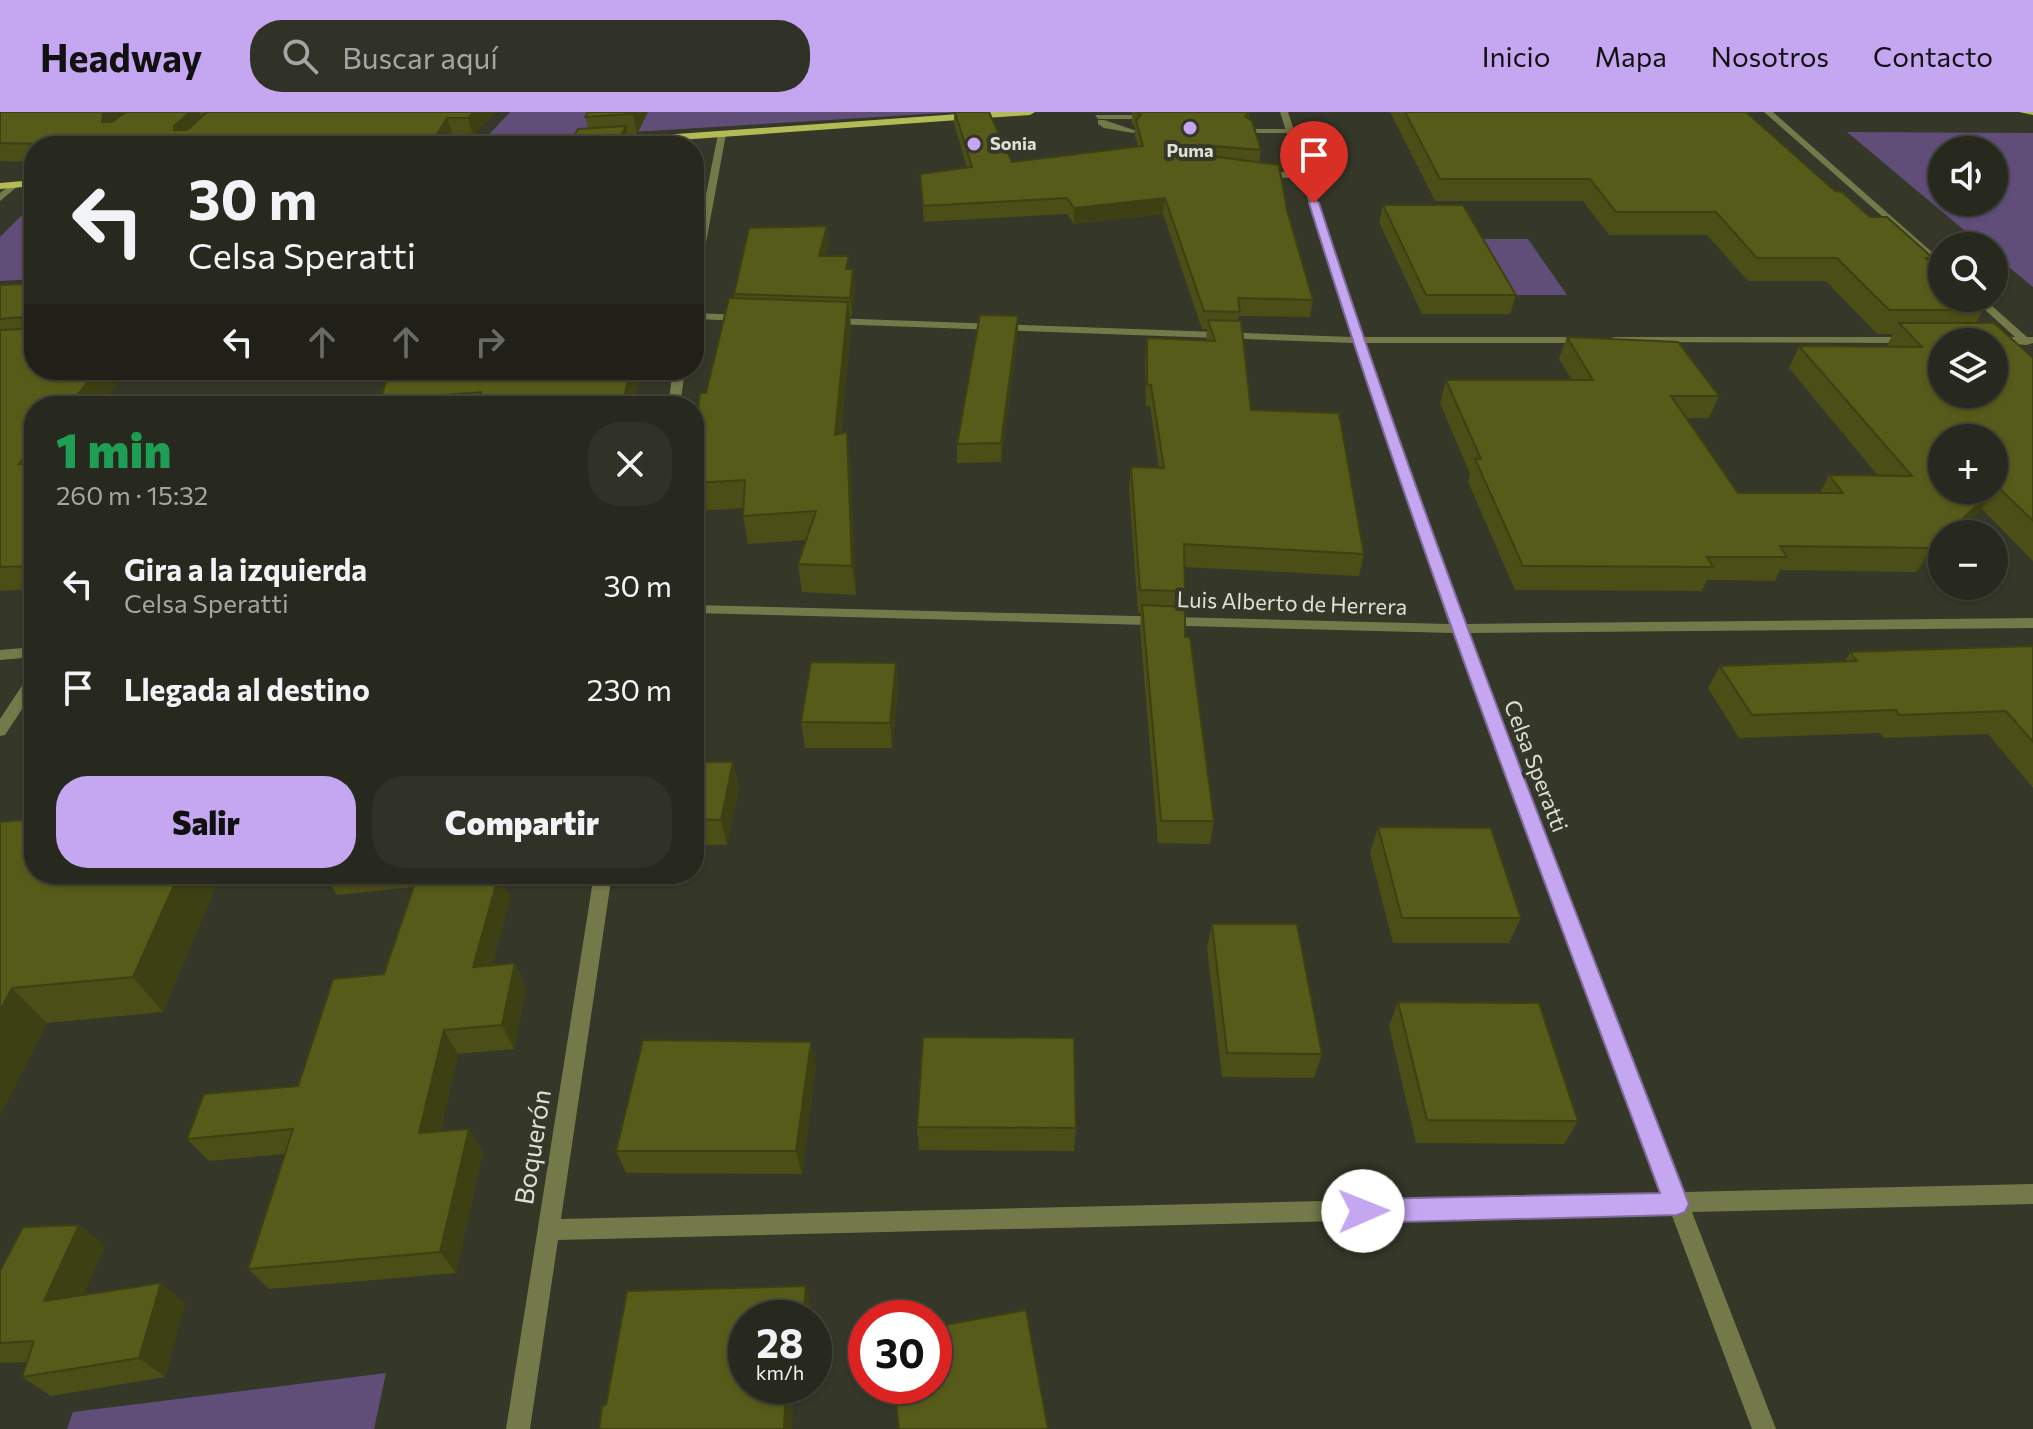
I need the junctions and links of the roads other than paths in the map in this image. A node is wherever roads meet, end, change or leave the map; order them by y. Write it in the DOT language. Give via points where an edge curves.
graph roads {
  1 [pos="1030,112"];
  2 [pos="1284,112"];
  3 [pos="1768,112"];
  4 [pos="2024,112"];
  5 [pos="2033,112"];
  6 [pos="1097,115"];
  7 [pos="1165,117"];
  8 [pos="1133,131"];
  9 [pos="1249,131"];
  10 [pos="1290,131"];
  11 [pos="722,134"];
  12 [pos="693,136"];
  13 [pos="1251,173"];
  14 [pos="1306,176"];
  15 [pos="24,184"];
  16 [pos="14,185"];
  17 [pos="0,186"];
  18 [pos="0,198"];
  19 [pos="704,228"];
  20 [pos="1928,254"];
  21 [pos="1994,312"];
  22 [pos="704,316"];
  23 [pos="757,318"];
  24 [pos="820,320"];
  25 [pos="1358,340"];
  26 [pos="1928,340"];
  27 [pos="2008,341"];
  28 [pos="2030,342"];
  29 [pos="704,609"];
  30 [pos="2033,623"];
  31 [pos="1458,629"];
  32 [pos="24,653"];
  33 [pos="0,655"];
  34 [pos="24,694"];
  35 [pos="0,731"];
  36 [pos="601,884"];
  37 [pos="2033,1194"];
  38 [pos="1677,1204"];
  39 [pos="549,1230"];
  40 [pos="518,1429"];
  41 [pos="1764,1429"];
  1 -- 11 [label="main road"];
  2 -- 10 [label="street, Celsa Speratti"];
  3 -- 20 [label="street"];
  4 -- 5 [label="main road"];
  6 -- 7 [label="street"];
  6 -- 8 [label="street" via="1107,126"];
  9 -- 10 [label="street"];
  10 -- 14 [label="street, Celsa Speratti"];
  11 -- 12 [label="main road"];
  11 -- 19 [label="street"];
  13 -- 14 [label="street"];
  14 -- 25 [label="street, Celsa Speratti"];
  15 -- 16 [label="main road"];
  16 -- 17 [label="main road"];
  16 -- 18 [label="street"];
  21 -- 28 [label="street"];
  22 -- 23 [label="street"];
  24 -- 25 [label="street"];
  25 -- 26 [label="street"];
  25 -- 31 [label="street, Celsa Speratti"];
  27 -- 28 [label="street"];
  29 -- 31 [label="street, Luis Alberto de Herrera"];
  30 -- 31 [label="street, Luis Alberto de Herrera"];
  31 -- 38 [label="street, Celsa Speratti"];
  32 -- 33 [label="street"];
  34 -- 35 [label="street"];
  36 -- 39 [label="street, Boquerón"];
  37 -- 38 [label="street"];
  38 -- 39 [label="street"];
  38 -- 41 [label="street, Celsa Speratti"];
  39 -- 40 [label="street, Boquerón"];
}
